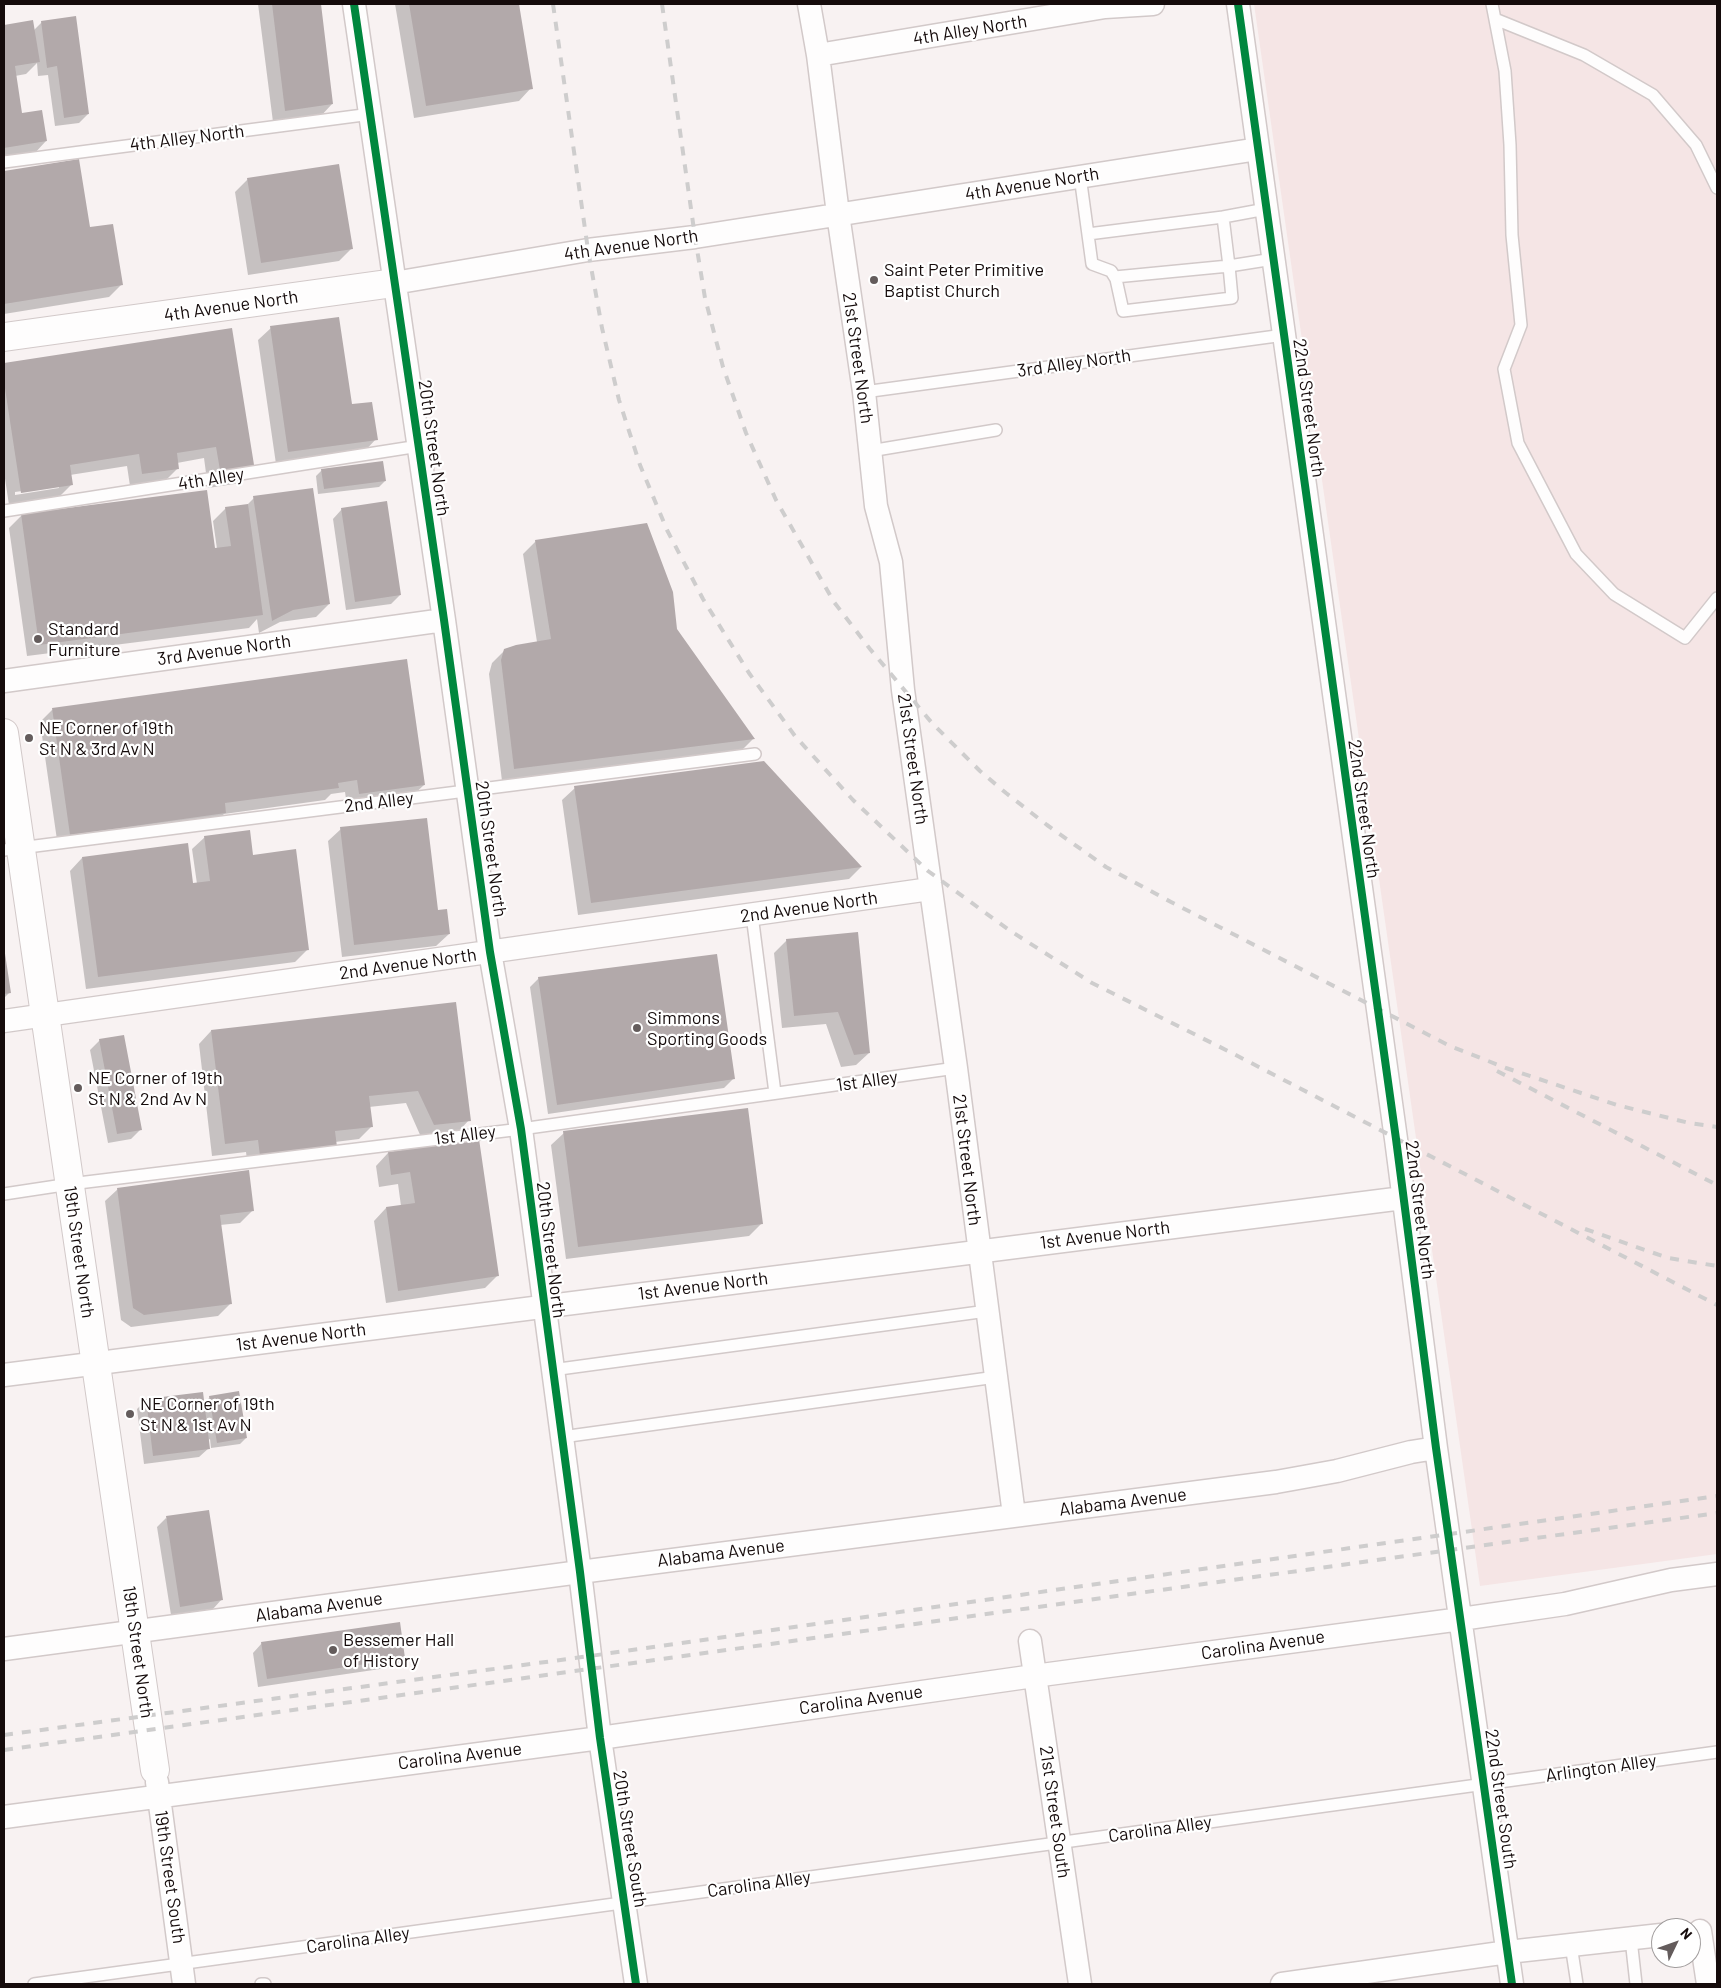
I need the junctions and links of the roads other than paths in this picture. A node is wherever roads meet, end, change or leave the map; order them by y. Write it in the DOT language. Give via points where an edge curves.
graph roads {
  1 [pos="354,4"];
  2 [pos="808,4"];
  3 [pos="1153,4"];
  4 [pos="1238,4"];
  5 [pos="1492,4"];
  6 [pos="1495,19"];
  7 [pos="818,55"];
  8 [pos="371,114"];
  9 [pos="1258,149"];
  10 [pos="4,162"];
  11 [pos="1080,176"];
  12 [pos="1717,188"];
  13 [pos="1266,209"];
  14 [pos="838,214"];
  15 [pos="1223,217"];
  16 [pos="1088,234"];
  17 [pos="1273,259"];
  18 [pos="1229,266"];
  19 [pos="1115,276"];
  20 [pos="394,283"];
  21 [pos="1284,335"];
  22 [pos="4,337"];
  23 [pos="864,392"];
  24 [pos="996,430"];
  25 [pos="419,446"];
  26 [pos="870,451"];
  27 [pos="4,511"];
  28 [pos="1717,598"];
  29 [pos="444,620"];
  30 [pos="4,681"];
  31 [pos="4,734"];
  32 [pos="755,754"];
  33 [pos="469,790"];
  34 [pos="12,849"];
  35 [pos="930,889"];
  36 [pos="752,915"];
  37 [pos="490,952"];
  38 [pos="45,1017"];
  39 [pos="4,1022"];
  40 [pos="956,1068"];
  41 [pos="775,1094"];
  42 [pos="521,1129"];
  43 [pos="70,1184"];
  44 [pos="4,1194"];
  45 [pos="1403,1198"];
  46 [pos="979,1251"];
  47 [pos="543,1306"];
  48 [pos="987,1311"];
  49 [pos="96,1362"];
  50 [pos="552,1370"];
  51 [pos="4,1375"];
  52 [pos="996,1377"];
  53 [pos="562,1437"];
  54 [pos="1436,1448"];
  55 [pos="1014,1515"];
  56 [pos="580,1572"];
  57 [pos="1717,1574"];
  58 [pos="1461,1619"];
  59 [pos="135,1632"];
  60 [pos="1030,1640"];
  61 [pos="4,1649"];
  62 [pos="1034,1676"];
  63 [pos="596,1699"];
  64 [pos="600,1738"];
  65 [pos="1717,1752"];
  66 [pos="157,1782"];
  67 [pos="1484,1784"];
  68 [pos="4,1816"];
  69 [pos="1059,1843"];
  70 [pos="625,1903"];
  71 [pos="1703,1929"];
  72 [pos="1651,1936"];
  73 [pos="1631,1939"];
  74 [pos="1571,1945"];
  75 [pos="1508,1952"];
  76 [pos="183,1974"];
  77 [pos="34,1984"];
  78 [pos="261,1984"];
  79 [pos="264,1984"];
  80 [pos="636,1984"];
  81 [pos="1080,1984"];
  82 [pos="1282,1984"];
  83 [pos="1512,1984"];
  84 [pos="1577,1984"];
  85 [pos="1636,1984"];
  86 [pos="1708,1984"];
  1 -- 8 [label="street, 20th Street North"];
  2 -- 7 [label="street, 21st Street North"];
  3 -- 7 [label="street, 4th Alley North" via="1105,8"];
  4 -- 9 [label="street, 22nd Street North"];
  5 -- 6 [label="lane"];
  6 -- 12 [label="lane" via="1584,55 1653,95 1696,145"];
  6 -- 28 [label="lane" via="1506,71 1512,235 1521,325 1504,369 1518,443 1576,554 1614,594 1685,638"];
  7 -- 14 [label="street, 21st Street North"];
  8 -- 10 [label="lane, 4th Alley North"];
  8 -- 20 [label="street, 20th Street North"];
  9 -- 11 [label="street, 4th Avenue North"];
  9 -- 13 [label="street, 22nd Street North"];
  11 -- 14 [label="street, 4th Avenue North"];
  11 -- 16 [label="lane"];
  13 -- 15 [label="lane"];
  13 -- 17 [label="street, 22nd Street North"];
  14 -- 20 [label="street, 4th Avenue North" via="588,250"];
  14 -- 23 [label="street, 21st Street North"];
  15 -- 16 [label="lane"];
  15 -- 18 [label="lane"];
  16 -- 19 [label="lane" via="1092,264 1111,271"];
  17 -- 18 [label="lane"];
  17 -- 21 [label="street, 22nd Street North"];
  18 -- 19 [label="lane"];
  18 -- 19 [label="lane" via="1232,298 1123,310"];
  20 -- 22 [label="street, 4th Avenue North"];
  20 -- 25 [label="street, 20th Street North"];
  21 -- 23 [label="lane, 3rd Alley North"];
  21 -- 45 [label="street, 22nd Street North"];
  23 -- 26 [label="street, 21st Street North"];
  24 -- 26 [label="lane"];
  25 -- 27 [label="lane, 4th Alley"];
  25 -- 29 [label="street, 20th Street North"];
  26 -- 35 [label="street, 21st Street North" via="876,506 890,562 903,690"];
  29 -- 30 [label="street, 3rd Avenue North"];
  29 -- 33 [label="street, 20th Street North"];
  31 -- 34 [label="street, 19th Street North"];
  32 -- 33 [label="lane, 2nd Alley"];
  33 -- 34 [label="lane, 2nd Alley"];
  33 -- 37 [label="street, 20th Street North"];
  34 -- 38 [label="street, 19th Street North"];
  35 -- 36 [label="street, 2nd Avenue North"];
  35 -- 40 [label="street, 21st Street North"];
  36 -- 37 [label="street, 2nd Avenue North"];
  36 -- 41 [label="lane"];
  37 -- 38 [label="street, 2nd Avenue North"];
  37 -- 42 [label="street, 20th Street North"];
  38 -- 39 [label="street, 2nd Avenue North"];
  38 -- 43 [label="street, 19th Street North"];
  40 -- 41 [label="lane, 1st Alley"];
  40 -- 46 [label="street, 21st Street North"];
  41 -- 42 [label="lane, 1st Alley"];
  42 -- 43 [label="lane, 1st Alley"];
  42 -- 47 [label="street, 20th Street North"];
  43 -- 44 [label="lane, 1st Alley"];
  43 -- 49 [label="street, 19th Street North"];
  45 -- 46 [label="street, 1st Avenue North"];
  45 -- 54 [label="street, 22nd Street North"];
  46 -- 47 [label="street, 1st Avenue North"];
  46 -- 48 [label="street, 21st Street North"];
  47 -- 49 [label="street, 1st Avenue North"];
  47 -- 50 [label="street, 20th Street North"];
  48 -- 50 [label="lane"];
  48 -- 52 [label="street, 21st Street North"];
  49 -- 51 [label="street, 1st Avenue North"];
  49 -- 59 [label="street, 19th Street North"];
  50 -- 53 [label="street, 20th Street North"];
  52 -- 53 [label="lane"];
  52 -- 55 [label="street, 21st Street North"];
  53 -- 56 [label="street, 20th Street North"];
  54 -- 55 [label="street, Alabama Avenue" via="1276,1482"];
  54 -- 58 [label="street, 22nd Street North"];
  55 -- 56 [label="street, Alabama Avenue"];
  56 -- 59 [label="street, Alabama Avenue"];
  56 -- 63 [label="street, 20th Street North"];
  57 -- 58 [label="street, Carolina Avenue" via="1671,1580 1564,1604"];
  58 -- 62 [label="street, Carolina Avenue"];
  58 -- 67 [label="street, 22nd Street South"];
  59 -- 61 [label="street, Alabama Avenue"];
  59 -- 66 [label="street, 19th Street North"];
  60 -- 62 [label="street, 21st Street South"];
  62 -- 64 [label="street, Carolina Avenue"];
  62 -- 69 [label="street, 21st Street South"];
  63 -- 64 [label="street, 20th Street South"];
  64 -- 66 [label="street, Carolina Avenue"];
  64 -- 70 [label="street, 20th Street South"];
  65 -- 67 [label="lane, Arlington Alley"];
  66 -- 68 [label="street, Carolina Avenue"];
  66 -- 76 [label="street, 19th Street South"];
  67 -- 69 [label="lane, Carolina Alley"];
  67 -- 75 [label="street, 22nd Street South"];
  69 -- 70 [label="lane, Carolina Alley"];
  69 -- 81 [label="street, 21st Street South"];
  70 -- 76 [label="lane, Carolina Alley"];
  70 -- 80 [label="street, 20th Street South"];
  71 -- 86 [label="street"];
  72 -- 73 [label="street"];
  73 -- 74 [label="street"];
  73 -- 85 [label="lane"];
  74 -- 75 [label="street"];
  74 -- 84 [label="lane"];
  75 -- 82 [label="street"];
  75 -- 83 [label="street, 22nd Street South"];
  76 -- 77 [label="lane, Carolina Alley"];
  78 -- 79 [label="lane"];
}
